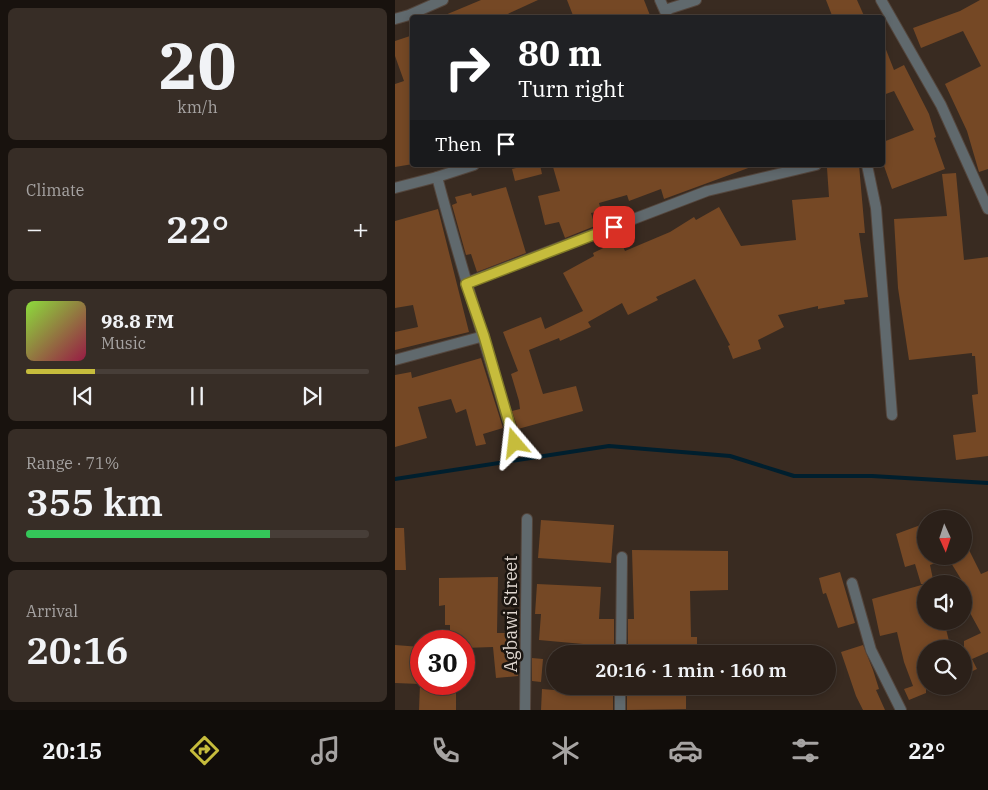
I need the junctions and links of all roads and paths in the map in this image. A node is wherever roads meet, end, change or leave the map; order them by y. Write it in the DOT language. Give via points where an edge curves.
graph roads {
  1 [pos="443,0"];
  2 [pos="696,0"];
  3 [pos="881,0"];
  4 [pos="664,9"];
  5 [pos="395,18"];
  6 [pos="469,167"];
  7 [pos="808,167"];
  8 [pos="867,167"];
  9 [pos="437,177"];
  10 [pos="395,188"];
  11 [pos="988,210"];
  12 [pos="466,284"];
  13 [pos="484,336"];
  14 [pos="395,360"];
  15 [pos="892,415"];
  16 [pos="515,443"];
  17 [pos="527,519"];
  18 [pos="622,557"];
  19 [pos="852,582"];
  20 [pos="621,645"];
  21 [pos="621,695"];
  22 [pos="525,710"];
  23 [pos="620,710"];
  24 [pos="901,710"];
  1 -- 5 [label="street"];
  2 -- 4 [label="street"];
  3 -- 11 [label="street" via="941,105"];
  6 -- 9 [label="street"];
  7 -- 12 [label="street" via="707,191"];
  8 -- 15 [label="street" via="876,208"];
  9 -- 10 [label="street"];
  9 -- 12 [label="street"];
  12 -- 13 [label="street"];
  13 -- 14 [label="street"];
  13 -- 16 [label="street"];
  17 -- 22 [label="street, Agbawi Street"];
  18 -- 20 [label="street"];
  19 -- 24 [label="street" via="871,650"];
  21 -- 23 [label="street"];
}
